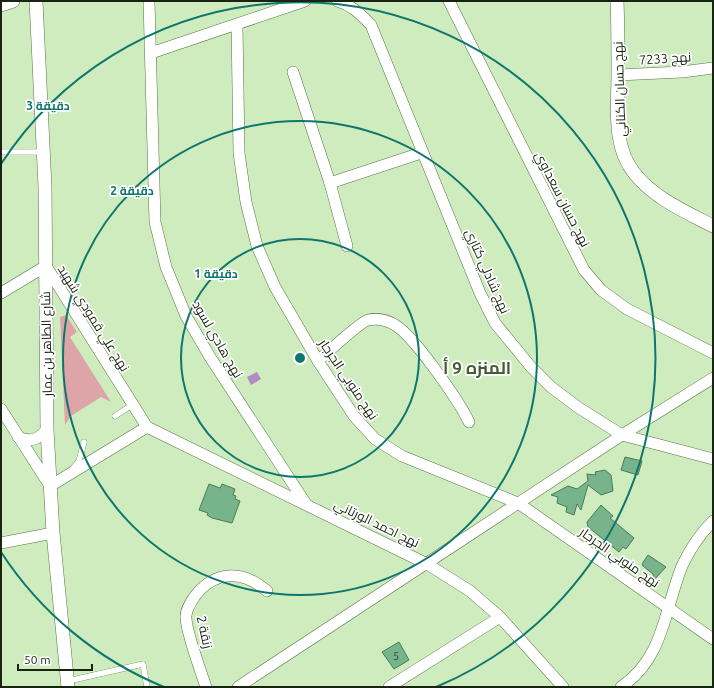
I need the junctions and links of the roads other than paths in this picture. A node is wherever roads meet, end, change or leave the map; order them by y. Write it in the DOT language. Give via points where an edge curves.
graph roads {
  1 [pos="13,1"];
  2 [pos="36,1"];
  3 [pos="149,1"];
  4 [pos="305,1"];
  5 [pos="337,1"];
  6 [pos="449,1"];
  7 [pos="617,1"];
  8 [pos="1,6"];
  9 [pos="236,24"];
  10 [pos="151,53"];
  11 [pos="713,68"];
  12 [pos="292,72"];
  13 [pos="618,75"];
  14 [pos="1,152"];
  15 [pos="43,152"];
  16 [pos="422,153"];
  17 [pos="330,183"];
  18 [pos="713,226"];
  19 [pos="347,246"];
  20 [pos="46,266"];
  21 [pos="1,293"];
  22 [pos="713,353"];
  23 [pos="318,361"];
  24 [pos="713,378"];
  25 [pos="132,405"];
  26 [pos="1,409"];
  27 [pos="116,416"];
  28 [pos="469,422"];
  29 [pos="148,427"];
  30 [pos="47,430"];
  31 [pos="622,435"];
  32 [pos="18,437"];
  33 [pos="84,442"];
  34 [pos="713,459"];
  35 [pos="69,474"];
  36 [pos="50,486"];
  37 [pos="518,503"];
  38 [pos="307,505"];
  39 [pos="713,521"];
  40 [pos="53,533"];
  41 [pos="1,543"];
  42 [pos="427,564"];
  43 [pos="266,591"];
  44 [pos="669,607"];
  45 [pos="500,617"];
  46 [pos="713,639"];
  47 [pos="67,684"];
  48 [pos="147,687"];
  49 [pos="206,687"];
  50 [pos="238,687"];
  51 [pos="389,687"];
  52 [pos="564,687"];
  53 [pos="621,687"];
  1 -- 8 [label="street"];
  2 -- 15 [label="street, شارع الطاهر بن عمار"];
  3 -- 10 [label="street, نهج هادي لسود"];
  4 -- 9 [label="street"];
  5 -- 16 [label="street, نهج شادلي كتاري" via="358,11 371,25"];
  6 -- 22 [label="street, نهج حسان سعداوي" via="584,270 601,290 627,309"];
  7 -- 13 [label="street, نهج حسان الكناني"];
  9 -- 10 [label="street"];
  9 -- 23 [label="street, نهج منوبي الجرجار" via="239,153 246,202 257,246 275,287"];
  10 -- 38 [label="street, نهج هادي لسود" via="151,143 155,222 166,267 186,316 210,358"];
  11 -- 13 [label="street, نهج 7233"];
  12 -- 17 [label="street"];
  13 -- 18 [label="street, نهج حسان الكناني" via="620,142 628,165 644,183 663,198"];
  14 -- 15 [label="lane"];
  15 -- 20 [label="street, شارع الطاهر بن عمار"];
  16 -- 17 [label="street"];
  16 -- 31 [label="street, نهج شادلي كتاري" via="495,323 531,367 552,387 579,408"];
  17 -- 19 [label="street"];
  20 -- 21 [label="street, نهج علي قمودي شهيد"];
  20 -- 25 [label="street, نهج علي قمودي شهيد"];
  20 -- 30 [label="street, شارع الطاهر بن عمار"];
  23 -- 28 [label="street" via="367,320 380,319 395,325 413,342 461,405"];
  23 -- 37 [label="street, نهج منوبي الجرجار" via="354,416 374,439 402,456"];
  24 -- 31 [label="street"];
  25 -- 27 [label="lane"];
  25 -- 29 [label="street, نهج علي قمودي شهيد"];
  26 -- 32 [label="street"];
  29 -- 35 [label="street"];
  29 -- 38 [label="street, نهج احمد الورتاني"];
  30 -- 32 [label="street" via="34,440 26,441"];
  30 -- 36 [label="street, شارع الطاهر بن عمار"];
  31 -- 34 [label="street, نهج شادلي كتاري"];
  31 -- 37 [label="street"];
  32 -- 36 [label="street"];
  33 -- 35 [label="lane" via="79,461"];
  35 -- 36 [label="street"];
  36 -- 40 [label="street, شارع الطاهر بن عمار"];
  37 -- 42 [label="street"];
  37 -- 44 [label="street, نهج منوبي الجرجار"];
  38 -- 42 [label="street, نهج احمد الورتاني"];
  39 -- 44 [label="street" via="691,548"];
  40 -- 41 [label="street"];
  40 -- 47 [label="street, شارع الطاهر بن عمار"];
  42 -- 45 [label="street, نهج احمد الورتاني" via="470,591"];
  42 -- 50 [label="street"];
  43 -- 49 [label="street, زنقة 2" via="256,582 241,576 226,576 211,580 190,603 186,616 188,630"];
  44 -- 46 [label="street, نهج منوبي الجرجار"];
  44 -- 53 [label="street" via="653,653 642,669"];
  45 -- 51 [label="street"];
  45 -- 52 [label="street, نهج احمد الورتاني"];
  47 -- 48 [label="lane" via="143,664"];
}
